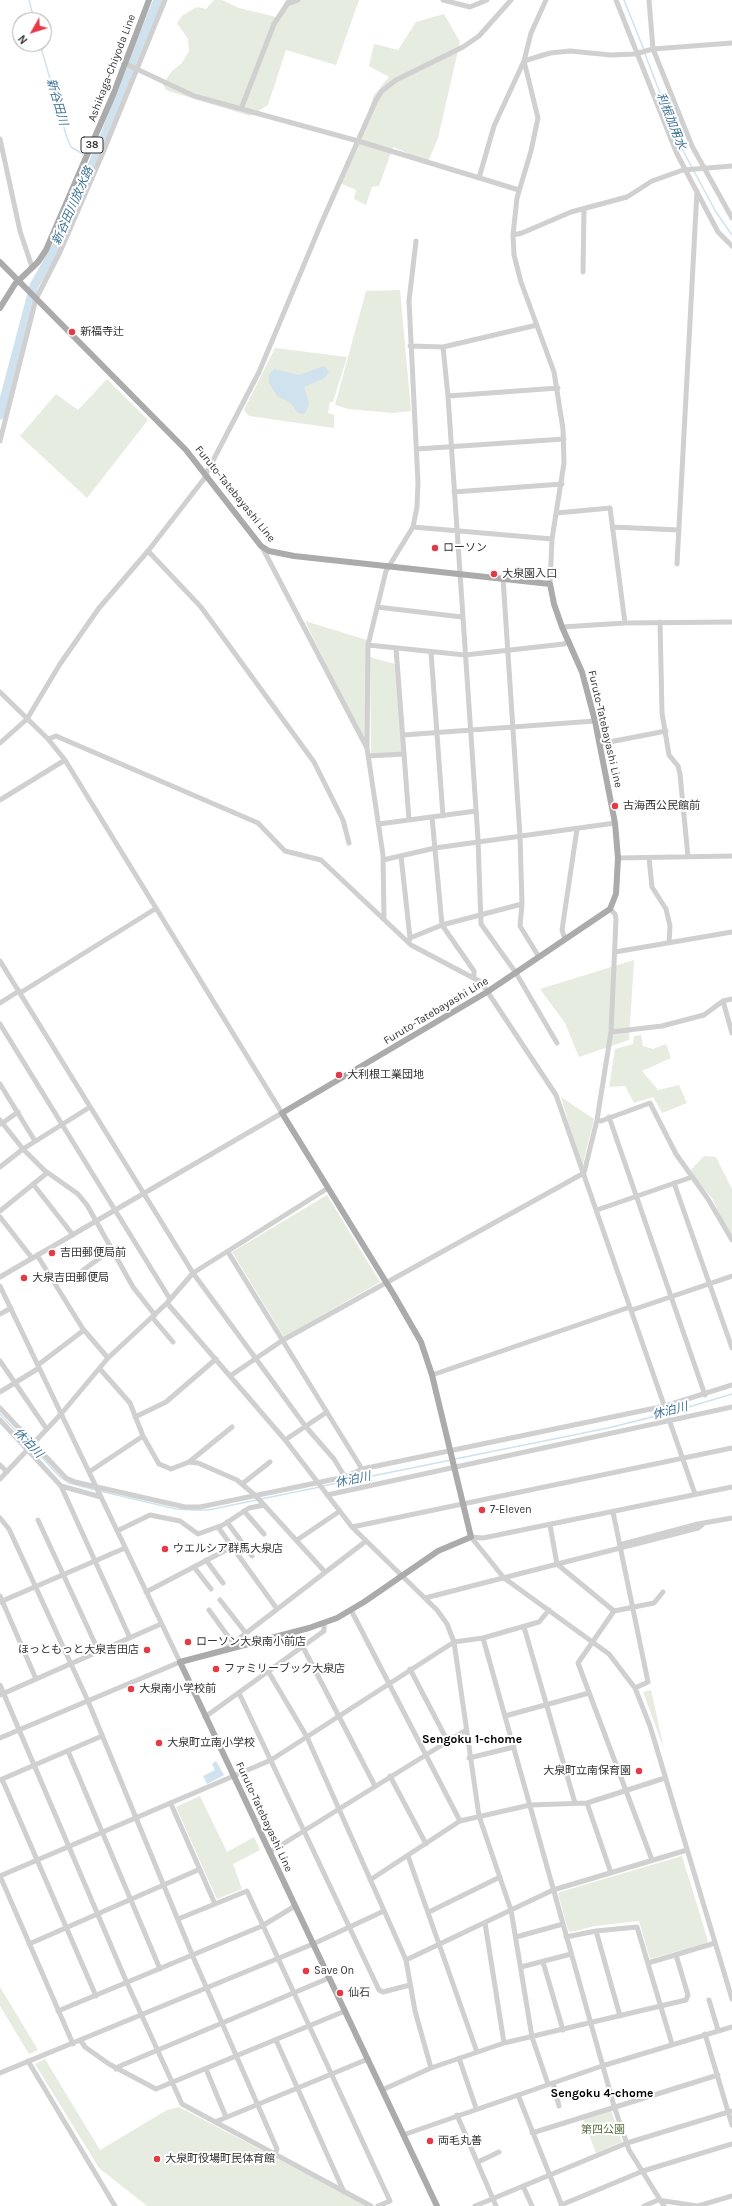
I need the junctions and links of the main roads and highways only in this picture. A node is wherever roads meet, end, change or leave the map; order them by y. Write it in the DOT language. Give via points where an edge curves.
graph roads {
  1 [pos="149,0"];
  2 [pos="0,262"];
  3 [pos="18,281"];
  4 [pos="0,308"];
  5 [pos="437,2206"];
  1 -- 3 [label="main road, Ashikaga-Chiyoda Line / 38" via="126,64 53,237 42,256"];
  2 -- 3 [label="main road"];
  3 -- 4 [label="main road, Ashikaga-Chiyoda Line / 38"];
  3 -- 5 [label="main road, Furuto-Tatebayashi Line" via="176,439 262,546 269,551 294,556 550,584 562,627 582,672 595,721 615,823 618,858 616,894 610,909 487,992 282,1113 421,1342 432,1375 470,1537 438,1550 351,1610 324,1623 180,1662"];
}
